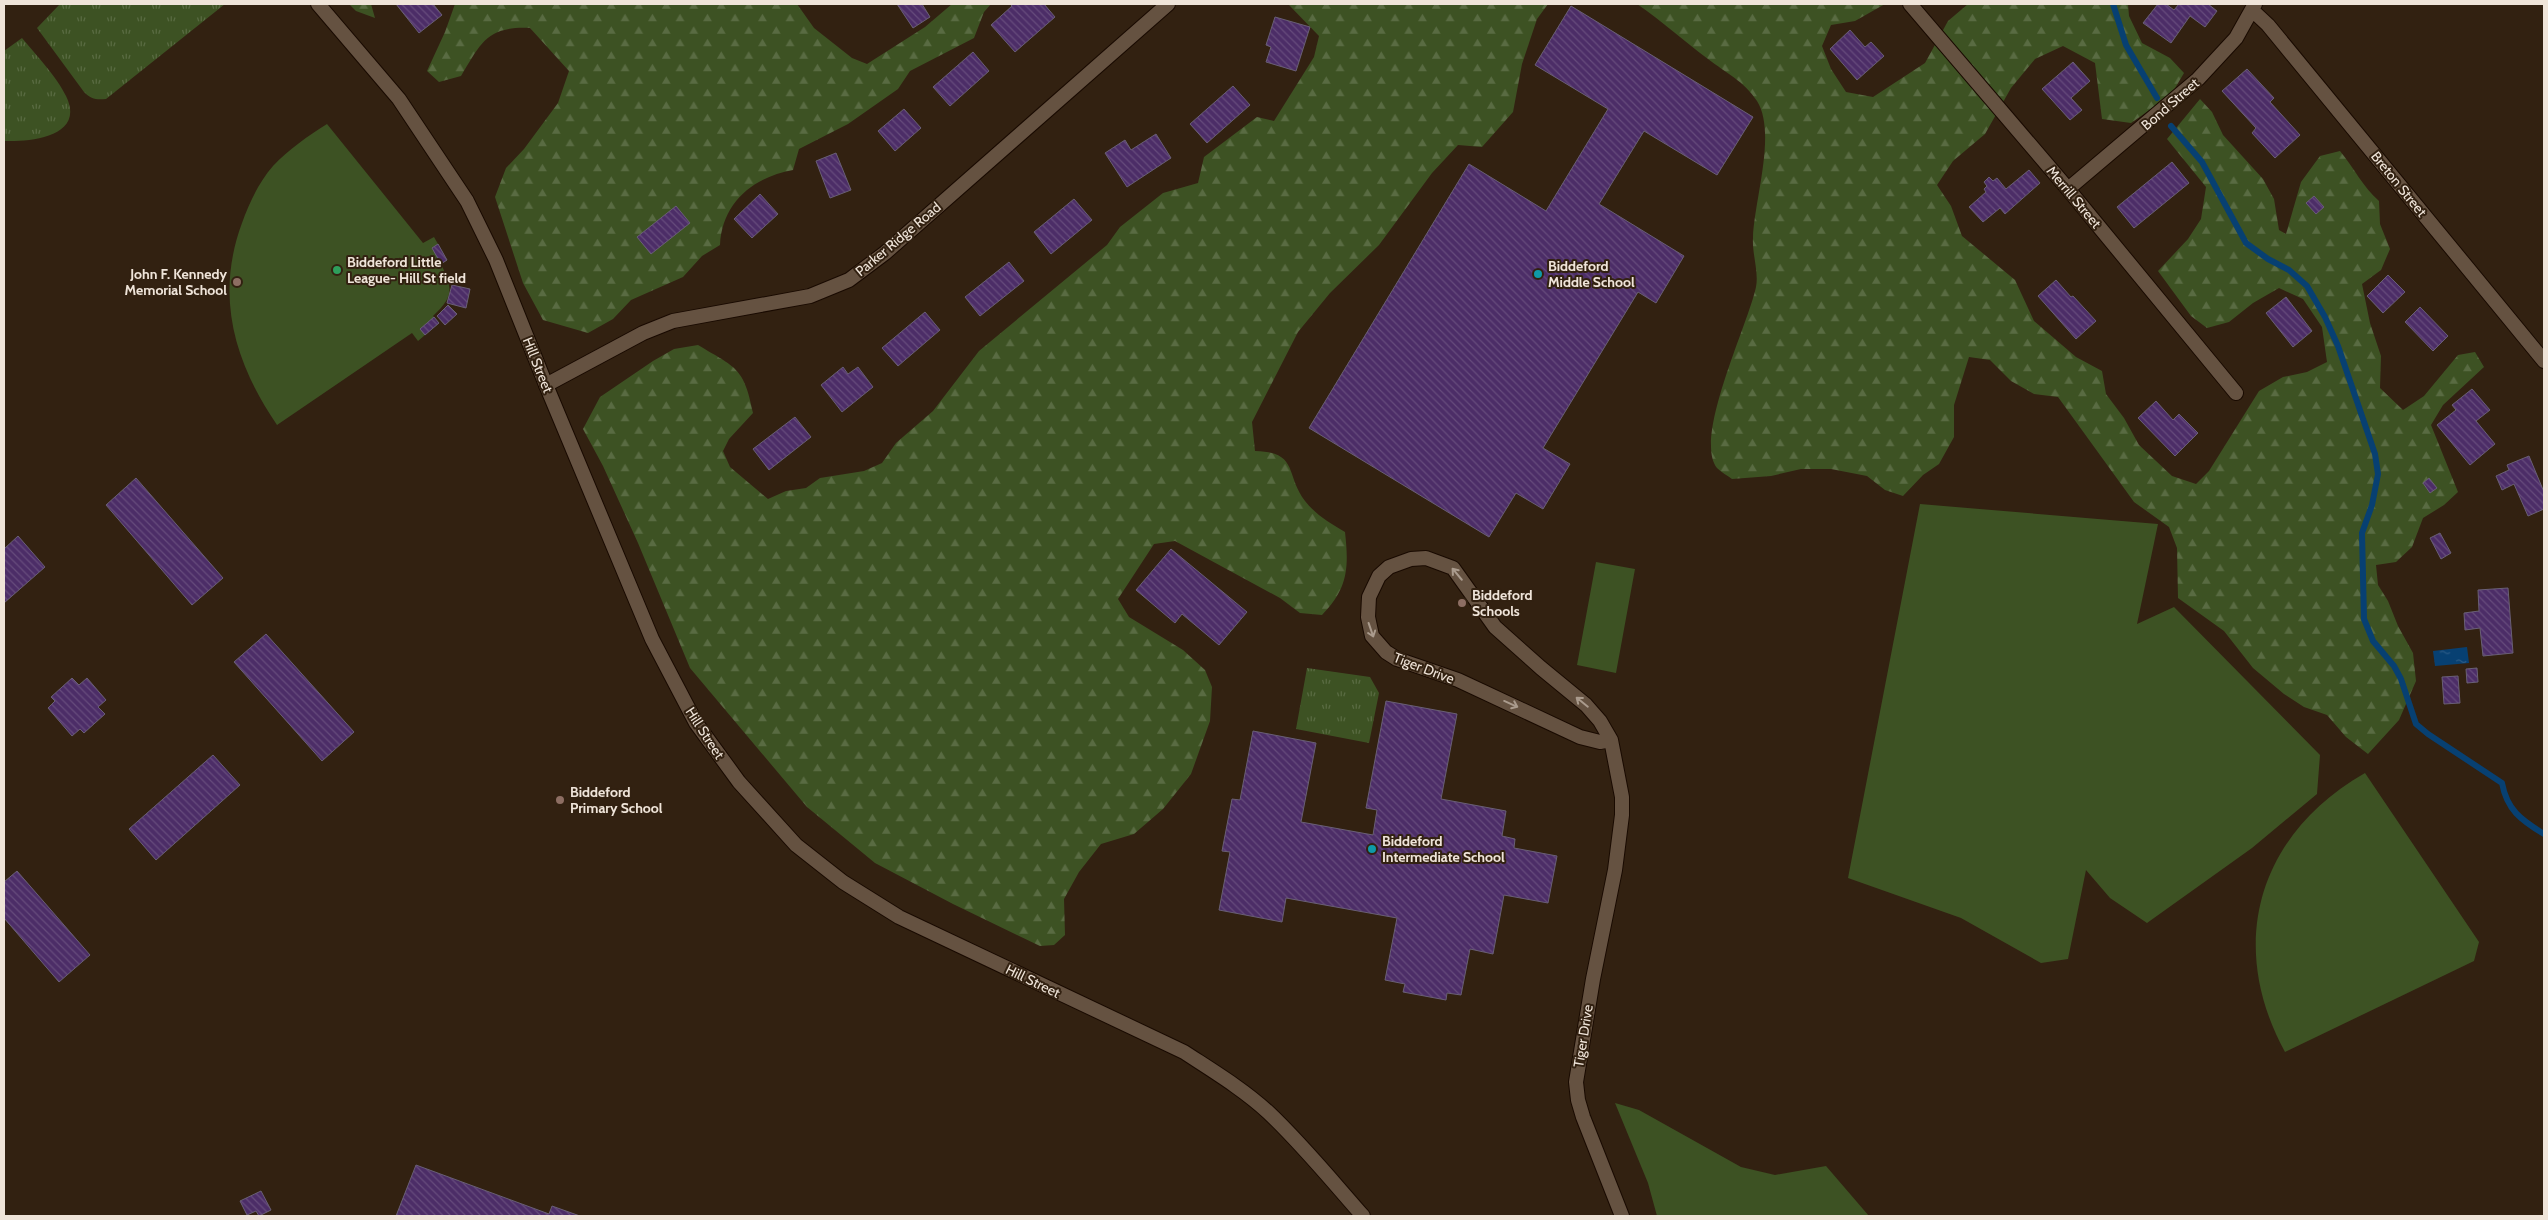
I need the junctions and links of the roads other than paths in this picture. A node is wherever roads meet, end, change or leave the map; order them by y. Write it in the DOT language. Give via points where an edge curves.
graph roads {
  1 [pos="318,4"];
  2 [pos="1168,4"];
  3 [pos="1910,4"];
  4 [pos="2253,7"];
  5 [pos="2068,189"];
  6 [pos="2544,361"];
  7 [pos="546,386"];
  8 [pos="2236,393"];
  9 [pos="1611,740"];
  10 [pos="1620,1214"];
  11 [pos="1363,1216"];
  1 -- 7 [label="street, Hill Street" via="399,99 466,201 496,260"];
  2 -- 7 [label="street, Parker Ridge Road" via="885,253 849,280 810,296 673,321 643,332"];
  3 -- 5 [label="street, Merrill Street"];
  4 -- 5 [label="street, Bond Street" via="2236,38 2198,80"];
  4 -- 6 [label="street, Breton Street"];
  5 -- 8 [label="street, Merrill Street"];
  7 -- 11 [label="street, Hill Street" via="652,639 678,689 715,752 778,828 842,882 899,917 1184,1052 1223,1077 1267,1111"];
  9 -- 9 [label="street, Tiger Drive, one-way" via="1586,705 1495,627 1453,568 1426,558 1411,558 1388,567 1379,576 1369,597 1368,617 1372,636 1386,652 1396,659 1458,680 1580,737 1600,742"];
  9 -- 10 [label="street, Tiger Drive" via="1622,797 1622,815 1576,1082 1583,1117"];
}
